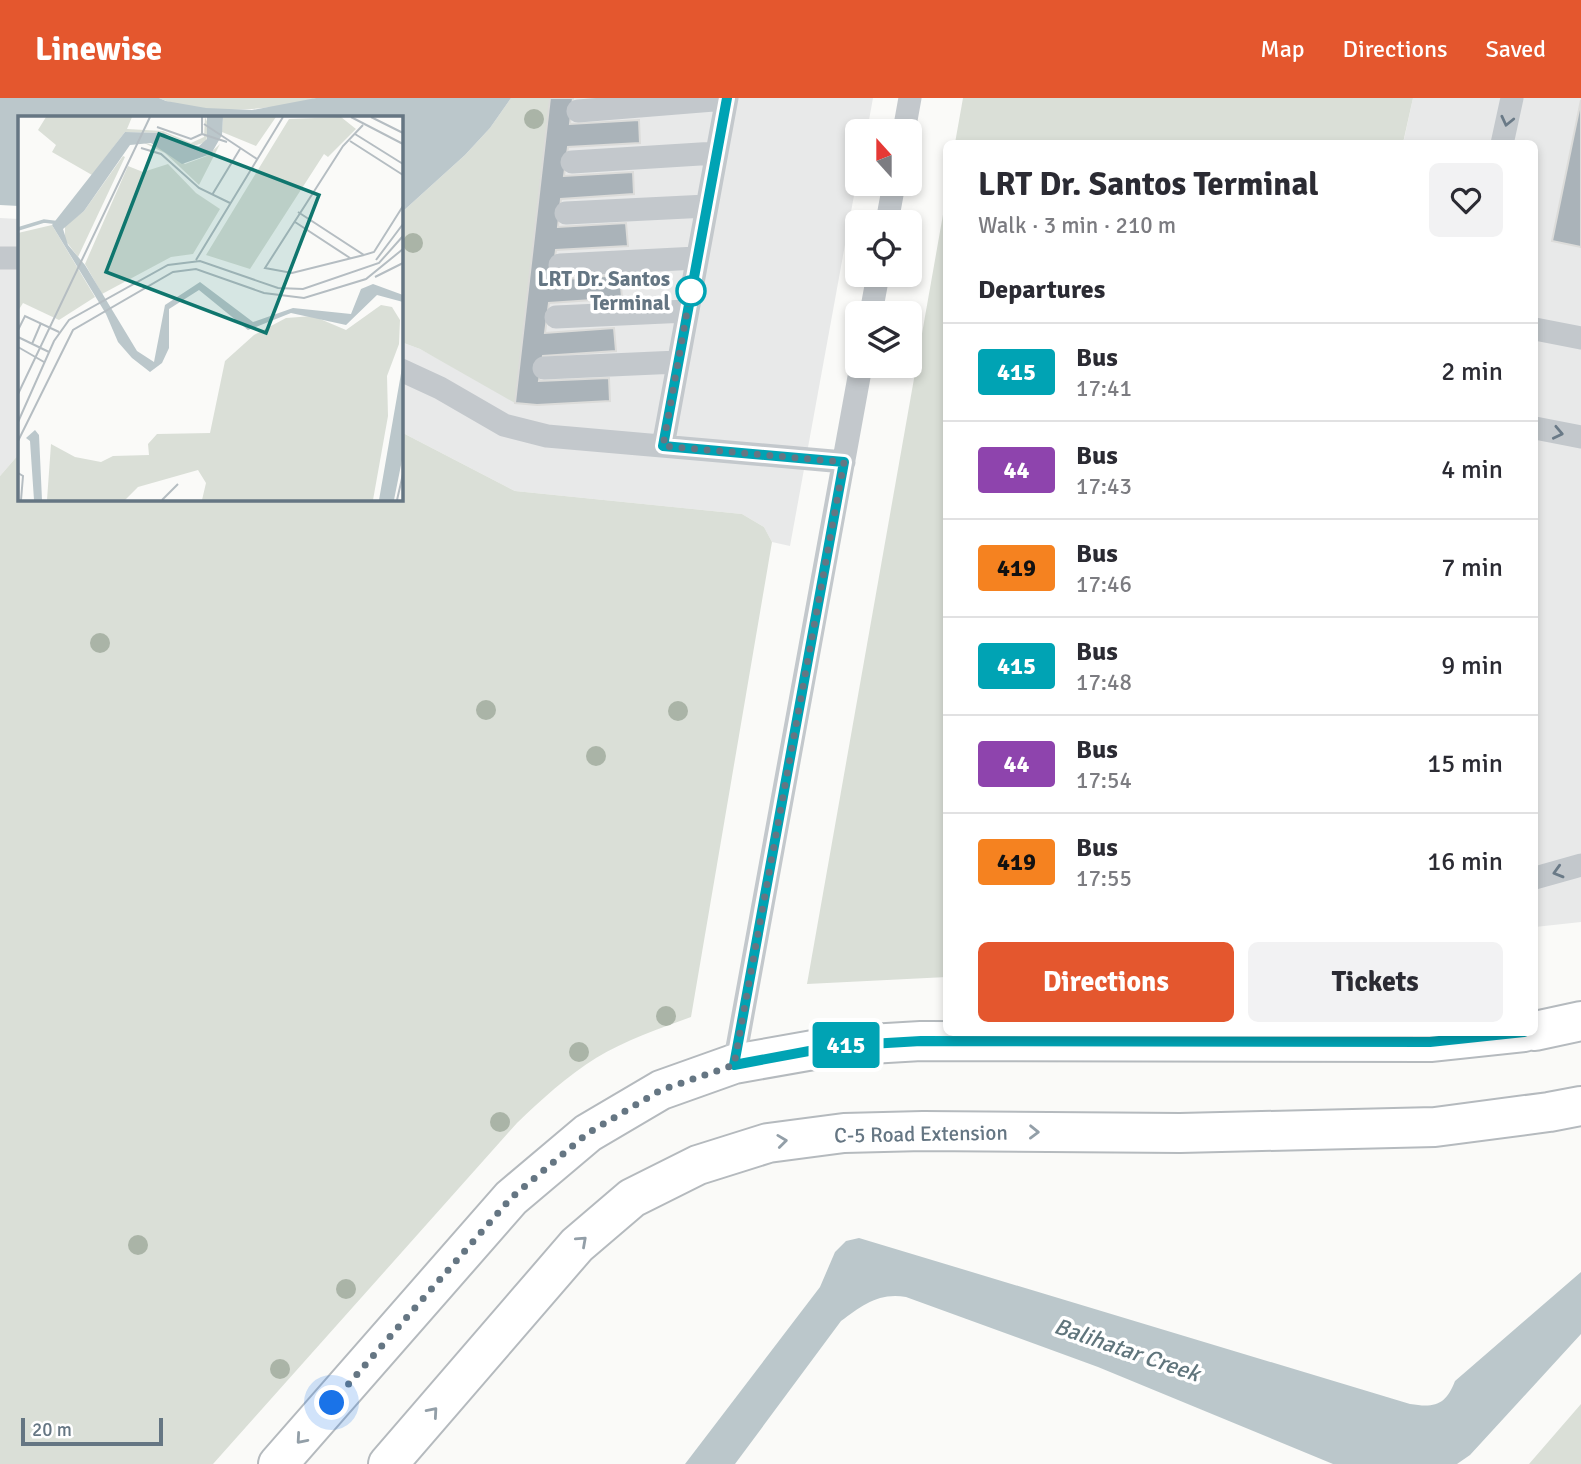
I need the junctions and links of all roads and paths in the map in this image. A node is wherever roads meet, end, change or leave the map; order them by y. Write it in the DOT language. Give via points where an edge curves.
graph roads {
  1 [pos="727,98"];
  2 [pos="910,98"];
  3 [pos="1512,98"];
  4 [pos="578,111"];
  5 [pos="906,119"];
  6 [pos="1503,140"];
  7 [pos="716,153"];
  8 [pos="572,162"];
  9 [pos="707,206"];
  10 [pos="566,213"];
  11 [pos="0,258"];
  12 [pos="18,258"];
  13 [pos="697,258"];
  14 [pos="560,265"];
  15 [pos="687,311"];
  16 [pos="556,317"];
  17 [pos="1538,330"];
  18 [pos="1581,338"];
  19 [pos="678,362"];
  20 [pos="544,368"];
  21 [pos="402,370"];
  22 [pos="859,378"];
  23 [pos="1538,429"];
  24 [pos="1581,438"];
  25 [pos="663,446"];
  26 [pos="844,462"];
  27 [pos="1581,865"];
  28 [pos="1538,877"];
  29 [pos="1581,1021"];
  30 [pos="1538,1030"];
  31 [pos="1486,1036"];
  32 [pos="734,1065"];
  33 [pos="1581,1106"];
  34 [pos="278,1464"];
  35 [pos="388,1464"];
  1 -- 4 [label="lane"];
  1 -- 7 [label="lane"];
  2 -- 5 [label="lane"];
  3 -- 6 [label="lane, one-way"];
  7 -- 8 [label="lane"];
  7 -- 9 [label="lane"];
  9 -- 10 [label="lane"];
  9 -- 13 [label="lane"];
  11 -- 12 [label="lane"];
  13 -- 14 [label="lane"];
  13 -- 15 [label="lane"];
  15 -- 16 [label="lane"];
  15 -- 19 [label="lane"];
  17 -- 18 [label="lane"];
  19 -- 20 [label="lane"];
  19 -- 25 [label="lane"];
  21 -- 25 [label="lane" via="503,425 547,436"];
  22 -- 26 [label="lane"];
  23 -- 24 [label="lane, one-way"];
  25 -- 26 [label="lane"];
  26 -- 32 [label="lane"];
  27 -- 28 [label="lane, one-way"];
  29 -- 30 [label="main road"];
  31 -- 32 [label="main road" via="1430,1042 921,1041 836,1046"];
  32 -- 34 [label="main road, one-way" via="661,1090 588,1133 511,1198"];
  35 -- 33 [label="main road, C-5 Road Extension, one-way" via="577,1244 632,1198 698,1165 768,1143 844,1133 1434,1127"];
}
